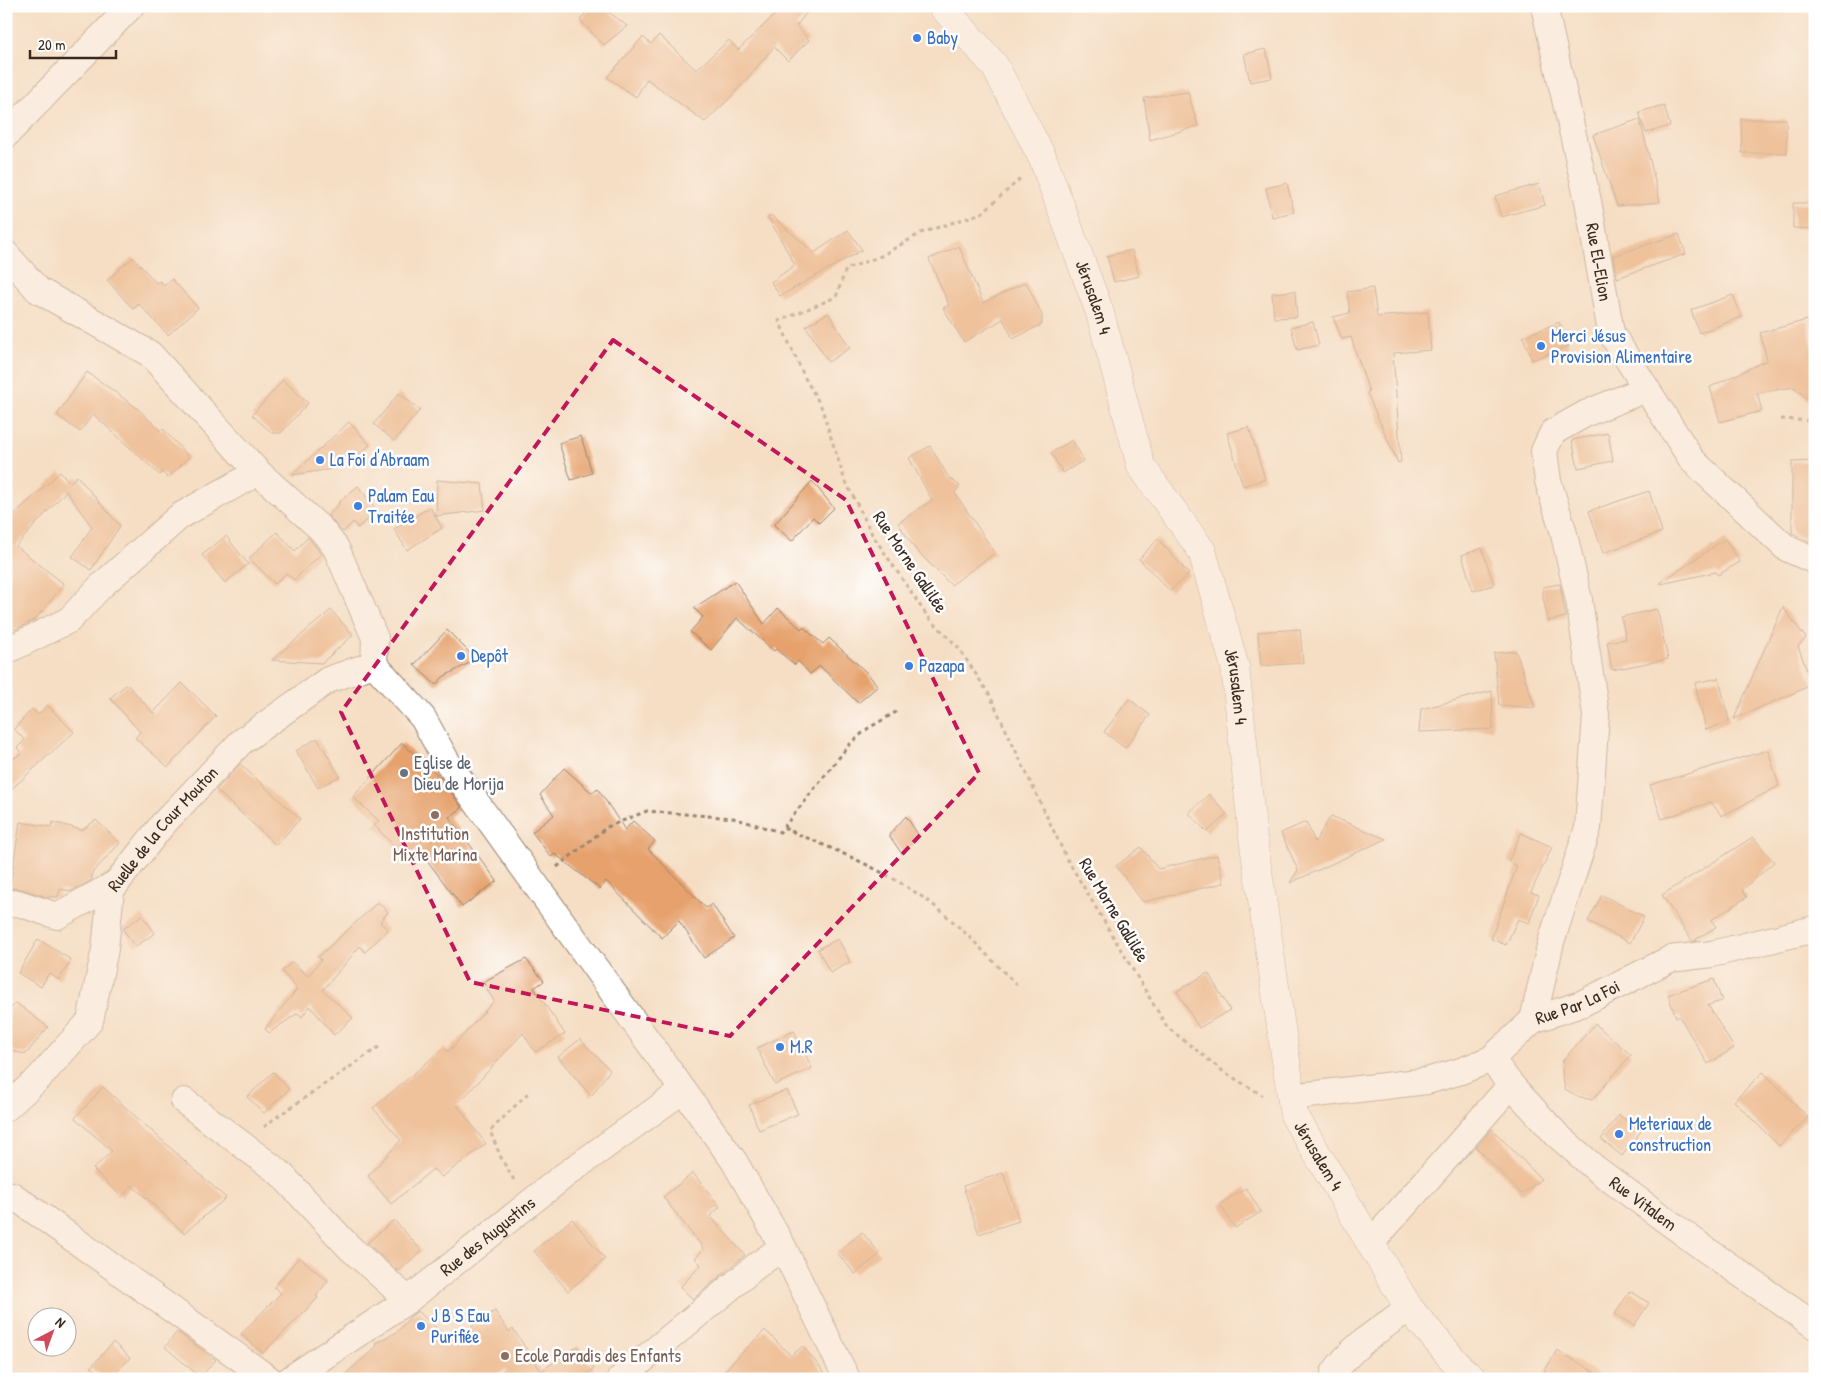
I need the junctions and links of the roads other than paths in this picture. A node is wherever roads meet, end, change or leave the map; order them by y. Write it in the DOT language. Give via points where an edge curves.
graph roads {
  1 [pos="132,6"];
  2 [pos="942,6"];
  3 [pos="1544,6"];
  4 [pos="6,134"];
  5 [pos="6,254"];
  6 [pos="1646,389"];
  7 [pos="258,472"];
  8 [pos="1815,561"];
  9 [pos="6,651"];
  10 [pos="374,664"];
  11 [pos="117,882"];
  12 [pos="6,904"];
  13 [pos="1815,929"];
  14 [pos="1533,1020"];
  15 [pos="1491,1060"];
  16 [pos="1511,1085"];
  17 [pos="682,1091"];
  18 [pos="184,1101"];
  19 [pos="1292,1106"];
  20 [pos="6,1108"];
  21 [pos="12,1195"];
  22 [pos="1371,1243"];
  23 [pos="783,1247"];
  24 [pos="408,1300"];
  25 [pos="1409,1308"];
  26 [pos="1815,1326"];
  27 [pos="269,1379"];
  28 [pos="290,1379"];
  29 [pos="620,1379"];
  30 [pos="847,1379"];
  31 [pos="1336,1379"];
  32 [pos="1473,1379"];
  1 -- 4 [label="street"];
  2 -- 19 [label="street, Jérusalem 4" via="994,66 1043,159 1100,313 1141,466 1202,551 1235,666 1253,838"];
  3 -- 6 [label="street, Rue El-Elion" via="1588,201 1611,332"];
  5 -- 7 [label="street" via="38,290 150,354"];
  6 -- 8 [label="street, Rue El-Elion" via="1692,460 1786,548"];
  6 -- 14 [label="street" via="1587,413 1552,432 1544,451 1548,481 1579,600 1596,715 1588,828 1550,942"];
  7 -- 9 [label="street" via="180,516 101,586 69,620"];
  7 -- 10 [label="street" via="321,529 336,548 375,638"];
  10 -- 11 [label="street, Ruelle de la Cour Mouton" via="328,680 241,742 163,824"];
  10 -- 17 [label="street" via="422,718 446,760"];
  11 -- 12 [label="street" via="57,916 18,903"];
  11 -- 20 [label="street, Ruelle de la Cour Mouton" via="111,890 106,949 90,1021 38,1080"];
  13 -- 14 [label="street, Rue Par La Foi" via="1712,954 1670,959 1581,1004"];
  14 -- 15 [label="street, Rue Par La Foi"];
  15 -- 16 [label="street, Rue Vitalem"];
  15 -- 19 [label="street, Rue Par La Foi" via="1427,1081"];
  16 -- 22 [label="street"];
  16 -- 26 [label="street, Rue Vitalem" via="1557,1135 1596,1169"];
  17 -- 23 [label="street" via="734,1162"];
  17 -- 24 [label="street, Rue des Augustins" via="565,1175"];
  18 -- 24 [label="street" via="280,1174 348,1246"];
  19 -- 22 [label="street, Jérusalem 4"];
  21 -- 27 [label="street"];
  22 -- 25 [label="street, Jérusalem 4"];
  23 -- 29 [label="street"];
  23 -- 30 [label="street"];
  24 -- 28 [label="street, Rue des Augustins"];
  25 -- 31 [label="street" via="1344,1359 1334,1373"];
  25 -- 32 [label="street, Jérusalem 4"];
}
